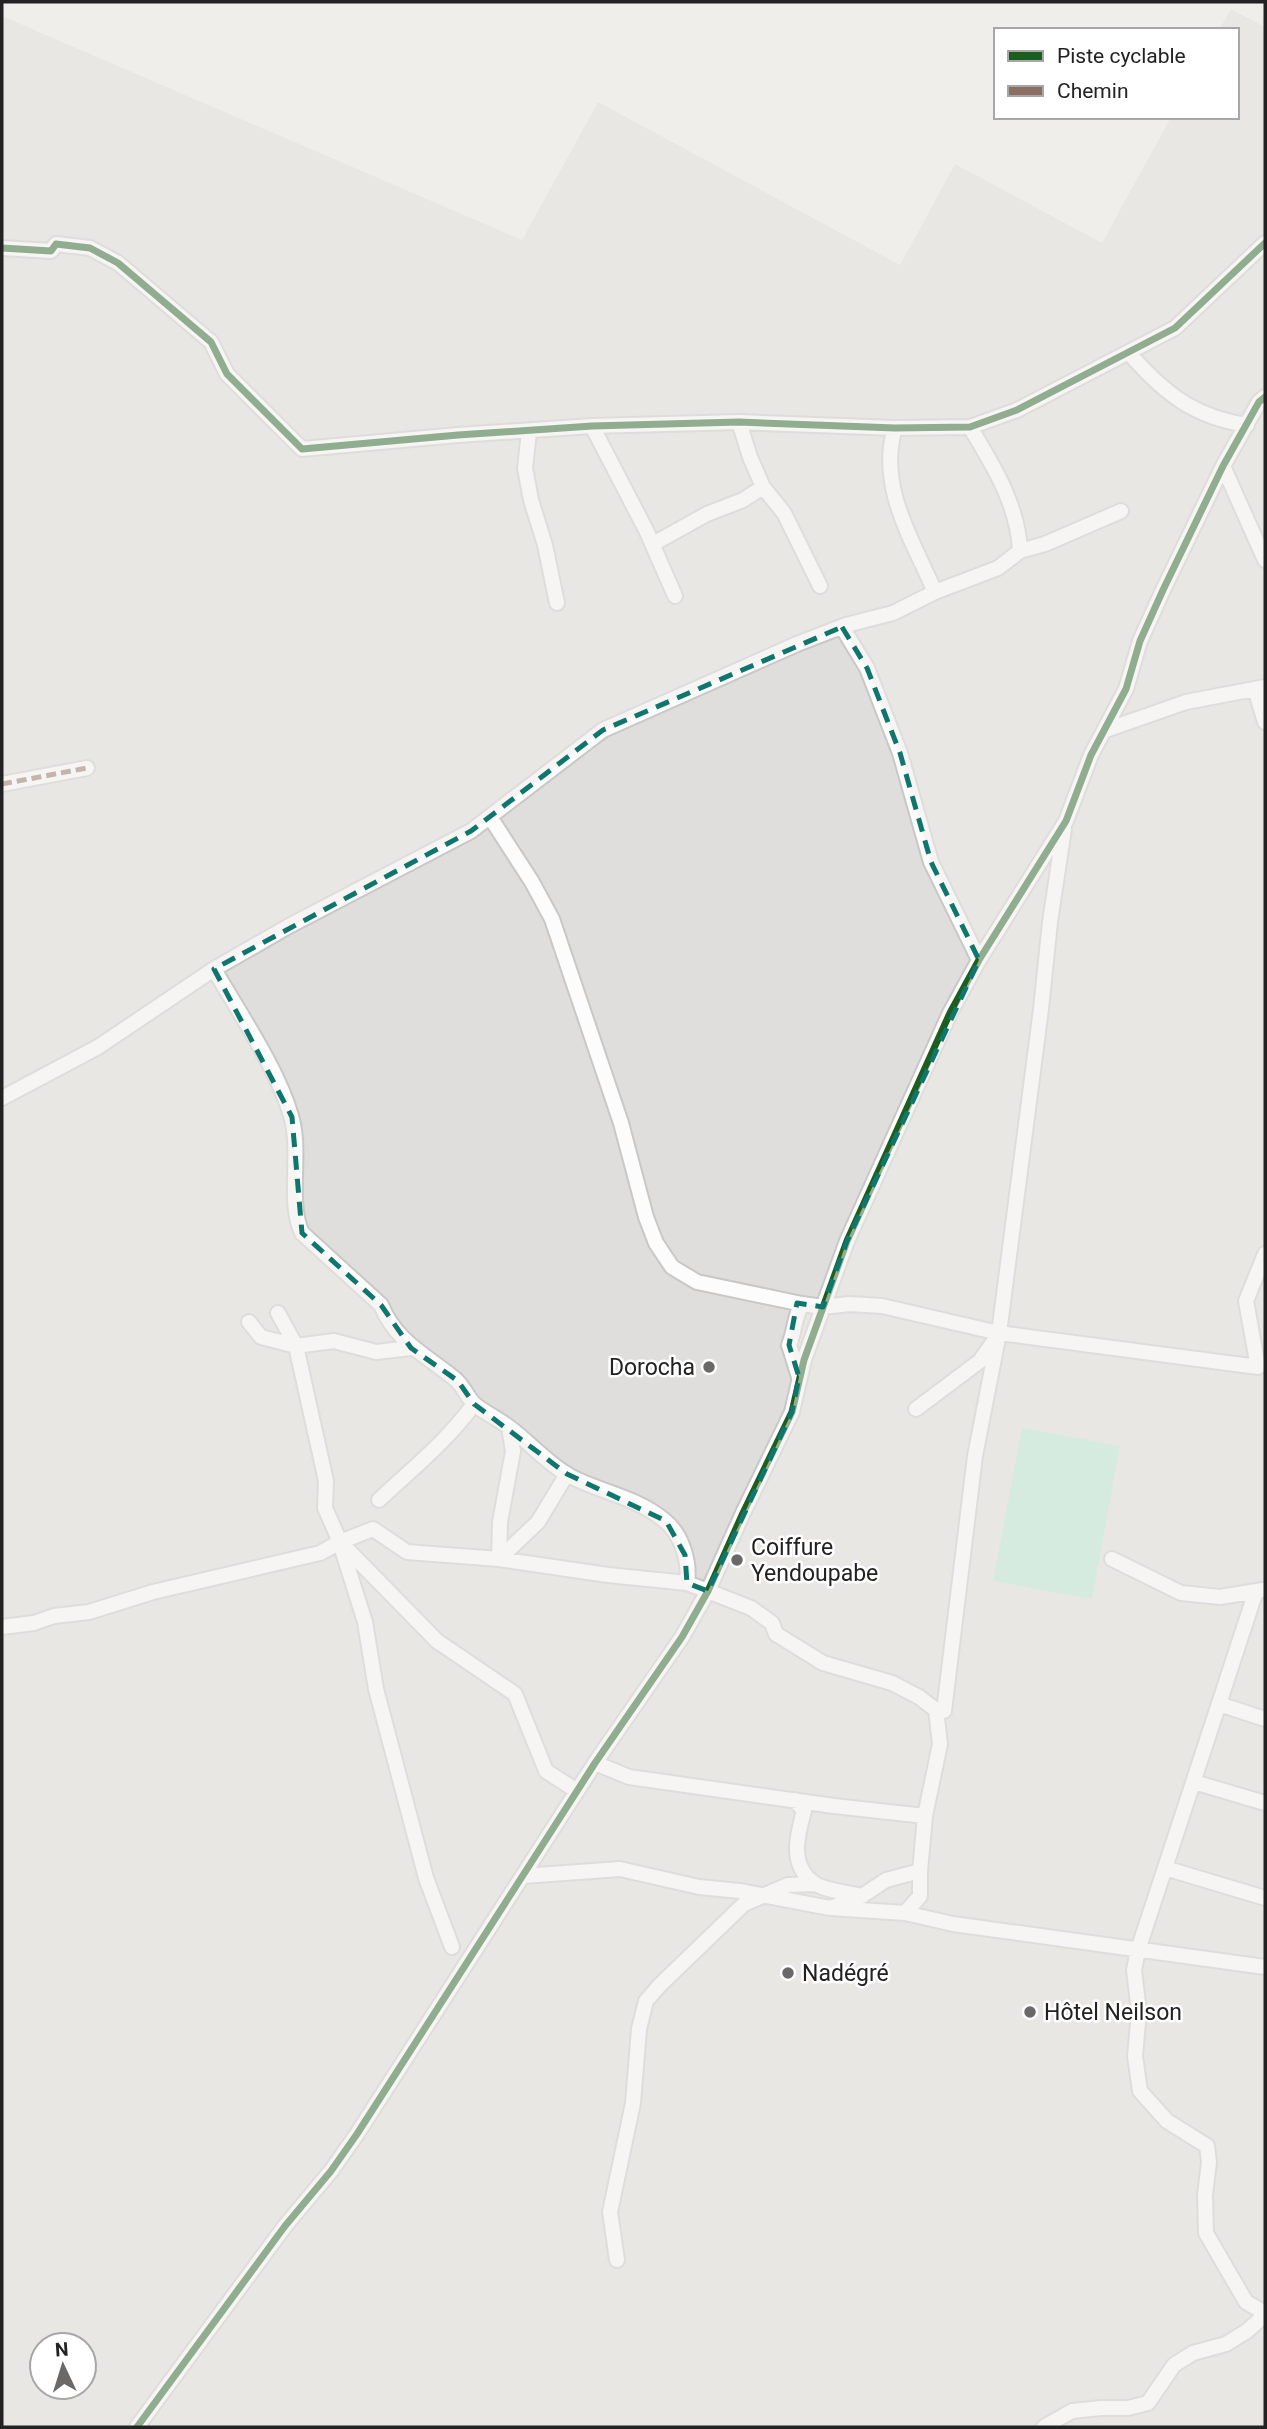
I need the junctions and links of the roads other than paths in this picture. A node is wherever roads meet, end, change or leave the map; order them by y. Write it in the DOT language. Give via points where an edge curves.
graph roads {
  1 [pos="1265,243"];
  2 [pos="2,248"];
  3 [pos="1129,353"];
  4 [pos="1265,397"];
  5 [pos="739,422"];
  6 [pos="1247,425"];
  7 [pos="592,426"];
  8 [pos="970,427"];
  9 [pos="895,428"];
  10 [pos="529,432"];
  11 [pos="1223,466"];
  12 [pos="763,487"];
  13 [pos="1121,511"];
  14 [pos="653,544"];
  15 [pos="1020,551"];
  16 [pos="1265,560"];
  17 [pos="820,586"];
  18 [pos="935,592"];
  19 [pos="675,596"];
  20 [pos="557,603"];
  21 [pos="842,627"];
  22 [pos="1260,688"];
  23 [pos="1265,722"];
  24 [pos="1106,730"];
  25 [pos="87,768"];
  26 [pos="2,784"];
  27 [pos="490,817"];
  28 [pos="1066,821"];
  29 [pos="979,960"];
  30 [pos="214,969"];
  31 [pos="2,1098"];
  32 [pos="1265,1254"];
  33 [pos="802,1304"];
  34 [pos="823,1307"];
  35 [pos="278,1313"];
  36 [pos="250,1322"];
  37 [pos="999,1333"];
  38 [pos="296,1346"];
  39 [pos="411,1348"];
  40 [pos="799,1377"];
  41 [pos="474,1404"];
  42 [pos="916,1409"];
  43 [pos="509,1427"];
  44 [pos="566,1474"];
  45 [pos="379,1500"];
  46 [pos="340,1542"];
  47 [pos="499,1559"];
  48 [pos="1112,1559"];
  49 [pos="687,1583"];
  50 [pos="1261,1590"];
  51 [pos="708,1591"];
  52 [pos="2,1627"];
  53 [pos="1219,1704"];
  54 [pos="944,1711"];
  55 [pos="1265,1719"];
  56 [pos="595,1763"];
  57 [pos="1194,1782"];
  58 [pos="577,1791"];
  59 [pos="795,1800"];
  60 [pos="1265,1803"];
  61 [pos="925,1816"];
  62 [pos="1165,1868"];
  63 [pos="920,1871"];
  64 [pos="523,1876"];
  65 [pos="815,1884"];
  66 [pos="862,1896"];
  67 [pos="765,1897"];
  68 [pos="1265,1898"];
  69 [pos="830,1908"];
  70 [pos="905,1913"];
  71 [pos="452,1947"];
  72 [pos="1138,1951"];
  73 [pos="1265,1967"];
  74 [pos="617,2260"];
  75 [pos="1265,2314"];
  76 [pos="137,2427"];
  77 [pos="1044,2427"];
  1 -- 3 [label="street" via="1175,328"];
  2 -- 10 [label="street" via="51,251 56,244 90,247 111,259 211,342 227,374 302,449"];
  3 -- 6 [label="street" via="1155,383 1196,411"];
  3 -- 8 [label="street" via="1017,410"];
  4 -- 6 [label="street"];
  5 -- 7 [label="street"];
  5 -- 9 [label="street"];
  5 -- 12 [label="street"];
  6 -- 11 [label="street"];
  7 -- 10 [label="street"];
  7 -- 14 [label="street"];
  8 -- 9 [label="street"];
  8 -- 15 [label="street" via="998,473"];
  9 -- 18 [label="street" via="890,468 895,500"];
  10 -- 20 [label="street" via="525,468"];
  11 -- 16 [label="street"];
  11 -- 24 [label="street" via="1140,641 1126,689"];
  12 -- 14 [label="street"];
  12 -- 17 [label="street" via="784,513"];
  13 -- 15 [label="street"];
  14 -- 19 [label="street"];
  15 -- 18 [label="street" via="998,568"];
  18 -- 21 [label="street" via="893,613"];
  21 -- 27 [label="street" via="603,730"];
  21 -- 29 [label="street" via="867,668 900,753 931,862"];
  22 -- 23 [label="street"];
  22 -- 24 [label="street" via="1186,702"];
  24 -- 28 [label="street" via="1091,755"];
  25 -- 26 [label="street"];
  27 -- 30 [label="street"];
  27 -- 33 [label="street" via="552,919 656,1243 672,1267 698,1282"];
  28 -- 29 [label="street"];
  28 -- 37 [label="street"];
  29 -- 34 [label="street" via="887,1152"];
  30 -- 31 [label="street" via="98,1047"];
  30 -- 39 [label="street" via="276,1079 292,1117 297,1220 302,1233 381,1305"];
  32 -- 37 [label="street" via="1246,1301 1258,1367"];
  33 -- 34 [label="street"];
  33 -- 40 [label="street" via="789,1345"];
  34 -- 37 [label="street" via="882,1306"];
  34 -- 40 [label="street"];
  35 -- 38 [label="street"];
  36 -- 38 [label="street" via="261,1337"];
  37 -- 42 [label="street" via="981,1361"];
  37 -- 54 [label="street" via="975,1456"];
  38 -- 39 [label="street" via="334,1341 376,1352"];
  38 -- 46 [label="street" via="326,1481 325,1508"];
  39 -- 41 [label="street" via="458,1381"];
  40 -- 51 [label="street" via="792,1412"];
  41 -- 43 [label="street"];
  41 -- 45 [label="street" via="432,1453"];
  43 -- 44 [label="street"];
  43 -- 47 [label="street" via="513,1451 500,1522"];
  44 -- 47 [label="street" via="538,1522"];
  44 -- 49 [label="street" via="666,1521 685,1555"];
  46 -- 47 [label="street" via="373,1529 407,1552"];
  46 -- 52 [label="street" via="320,1553 153,1592 89,1612"];
  46 -- 58 [label="street" via="437,1641 515,1694 546,1772"];
  46 -- 71 [label="street" via="365,1622 376,1689 426,1878"];
  47 -- 49 [label="street"];
  48 -- 50 [label="street" via="1181,1594 1220,1597"];
  49 -- 51 [label="street"];
  50 -- 53 [label="street"];
  51 -- 56 [label="street" via="682,1637"];
  51 -- 61 [label="street" via="751,1608 772,1623 776,1634 823,1663 892,1683 936,1710 940,1744"];
  53 -- 55 [label="street"];
  53 -- 57 [label="street"];
  56 -- 58 [label="street"];
  56 -- 59 [label="street" via="629,1777"];
  57 -- 60 [label="street"];
  57 -- 62 [label="street"];
  58 -- 64 [label="street"];
  59 -- 61 [label="street"];
  59 -- 65 [label="street" via="804,1811 795,1849 800,1869"];
  61 -- 63 [label="street"];
  62 -- 68 [label="street"];
  62 -- 72 [label="street"];
  63 -- 66 [label="street" via="886,1880"];
  63 -- 70 [label="street" via="920,1896"];
  64 -- 67 [label="street" via="620,1869"];
  64 -- 76 [label="street" via="357,2134"];
  65 -- 66 [label="street"];
  65 -- 67 [label="street" via="788,1885"];
  66 -- 69 [label="street"];
  67 -- 69 [label="street"];
  67 -- 74 [label="street" via="744,1904 646,2001 633,2103 610,2212"];
  69 -- 70 [label="street"];
  70 -- 72 [label="street"];
  72 -- 73 [label="street"];
  72 -- 75 [label="street" via="1135,2056 1140,2091 1167,2121 1207,2146 1206,2233 1246,2302"];
  75 -- 77 [label="street" via="1226,2344 1193,2353 1174,2365 1148,2403 1072,2410"];
}
